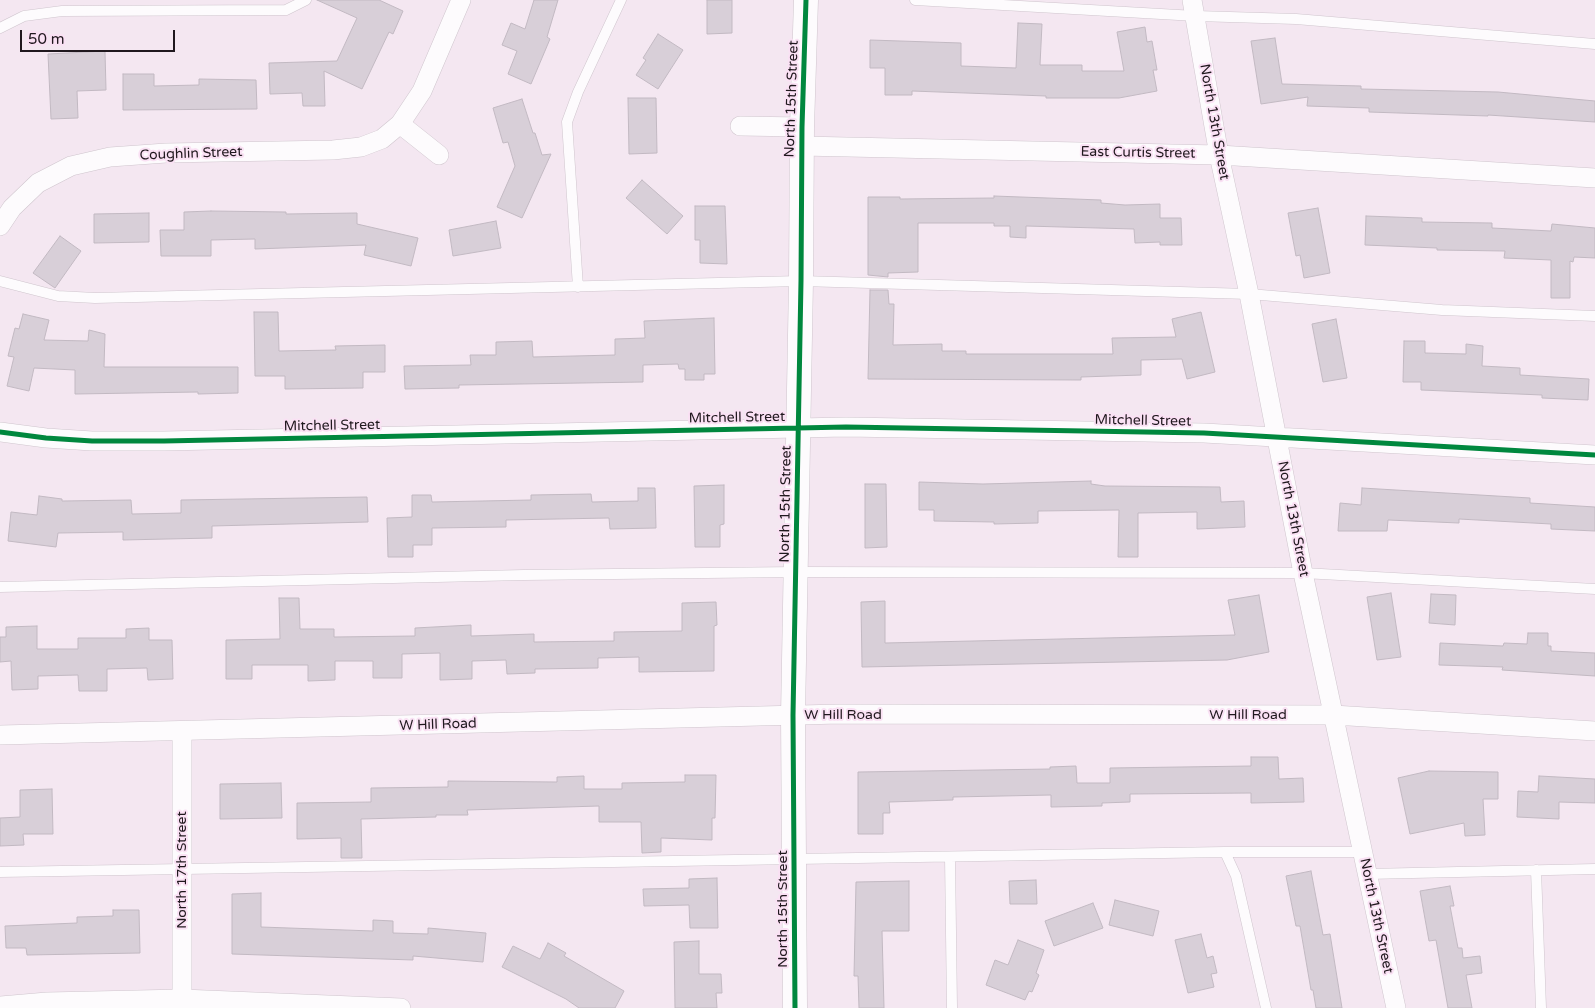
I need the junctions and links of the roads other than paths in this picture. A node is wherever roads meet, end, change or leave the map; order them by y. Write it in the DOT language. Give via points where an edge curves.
graph roads {
  1 [pos="306,0"];
  2 [pos="461,0"];
  3 [pos="620,0"];
  4 [pos="806,0"];
  5 [pos="915,0"];
  6 [pos="1194,8"];
  7 [pos="0,28"];
  8 [pos="1595,44"];
  9 [pos="400,124"];
  10 [pos="740,126"];
  11 [pos="801,136"];
  12 [pos="440,155"];
  13 [pos="1219,155"];
  14 [pos="1595,178"];
  15 [pos="0,226"];
  16 [pos="0,281"];
  17 [pos="801,281"];
  18 [pos="578,287"];
  19 [pos="1250,294"];
  20 [pos="1595,316"];
  21 [pos="798,428"];
  22 [pos="0,432"];
  23 [pos="1278,437"];
  24 [pos="1595,456"];
  25 [pos="796,572"];
  26 [pos="1303,573"];
  27 [pos="0,588"];
  28 [pos="1595,589"];
  29 [pos="793,715"];
  30 [pos="1333,715"];
  31 [pos="1595,730"];
  32 [pos="182,732"];
  33 [pos="0,735"];
  34 [pos="1225,852"];
  35 [pos="1362,852"];
  36 [pos="950,857"];
  37 [pos="794,860"];
  38 [pos="182,868"];
  39 [pos="1595,869"];
  40 [pos="1536,870"];
  41 [pos="0,872"];
  42 [pos="1367,874"];
  43 [pos="182,1003"];
  44 [pos="0,1006"];
  45 [pos="401,1008"];
  46 [pos="795,1008"];
  47 [pos="952,1008"];
  48 [pos="1266,1008"];
  49 [pos="1396,1008"];
  50 [pos="1541,1008"];
  1 -- 7 [label="lane" via="286,10 62,12 24,16"];
  2 -- 9 [label="street, Coughlin Street" via="422,91"];
  3 -- 18 [label="lane" via="567,122"];
  4 -- 11 [label="street, North 15th Street"];
  5 -- 6 [label="lane"];
  6 -- 8 [label="lane"];
  6 -- 13 [label="street, North 13th Street"];
  9 -- 12 [label="street"];
  9 -- 15 [label="street, Coughlin Street" via="382,139 361,147 166,153 110,158 71,166 38,183 12,208"];
  10 -- 11 [label="street, North 15th Street"];
  11 -- 13 [label="street, East Curtis Street"];
  11 -- 17 [label="street, North 15th Street"];
  13 -- 14 [label="street, East Curtis Street"];
  13 -- 19 [label="street, North 13th Street"];
  16 -- 18 [label="lane" via="58,296 95,298"];
  17 -- 18 [label="lane"];
  17 -- 19 [label="lane"];
  17 -- 21 [label="street, North 15th Street"];
  19 -- 20 [label="lane" via="1442,310"];
  19 -- 23 [label="street, North 13th Street"];
  21 -- 22 [label="street, Mitchell Street" via="155,441 92,441"];
  21 -- 23 [label="street, Mitchell Street" via="1204,433"];
  21 -- 25 [label="street, North 15th Street"];
  23 -- 24 [label="street, Mitchell Street"];
  23 -- 26 [label="street, North 13th Street"];
  25 -- 26 [label="lane"];
  25 -- 27 [label="lane" via="504,575"];
  25 -- 29 [label="street, North 15th Street"];
  26 -- 28 [label="lane"];
  26 -- 30 [label="street, North 13th Street"];
  29 -- 30 [label="street, W Hill Road"];
  29 -- 32 [label="street, W Hill Road"];
  29 -- 37 [label="street, North 15th Street"];
  30 -- 31 [label="street, W Hill Road"];
  30 -- 35 [label="street, North 13th Street"];
  32 -- 33 [label="street, W Hill Road"];
  32 -- 38 [label="street, North 17th Street"];
  34 -- 35 [label="lane"];
  34 -- 36 [label="lane"];
  34 -- 48 [label="lane" via="1236,876"];
  35 -- 42 [label="street, North 13th Street"];
  36 -- 37 [label="lane"];
  36 -- 47 [label="lane"];
  37 -- 38 [label="lane"];
  37 -- 46 [label="street, North 15th Street"];
  38 -- 41 [label="lane"];
  38 -- 43 [label="street, North 17th Street"];
  39 -- 40 [label="lane"];
  40 -- 42 [label="lane"];
  40 -- 50 [label="lane"];
  42 -- 49 [label="street, North 13th Street"];
  43 -- 44 [label="street" via="47,1002"];
  43 -- 45 [label="street"];
}
